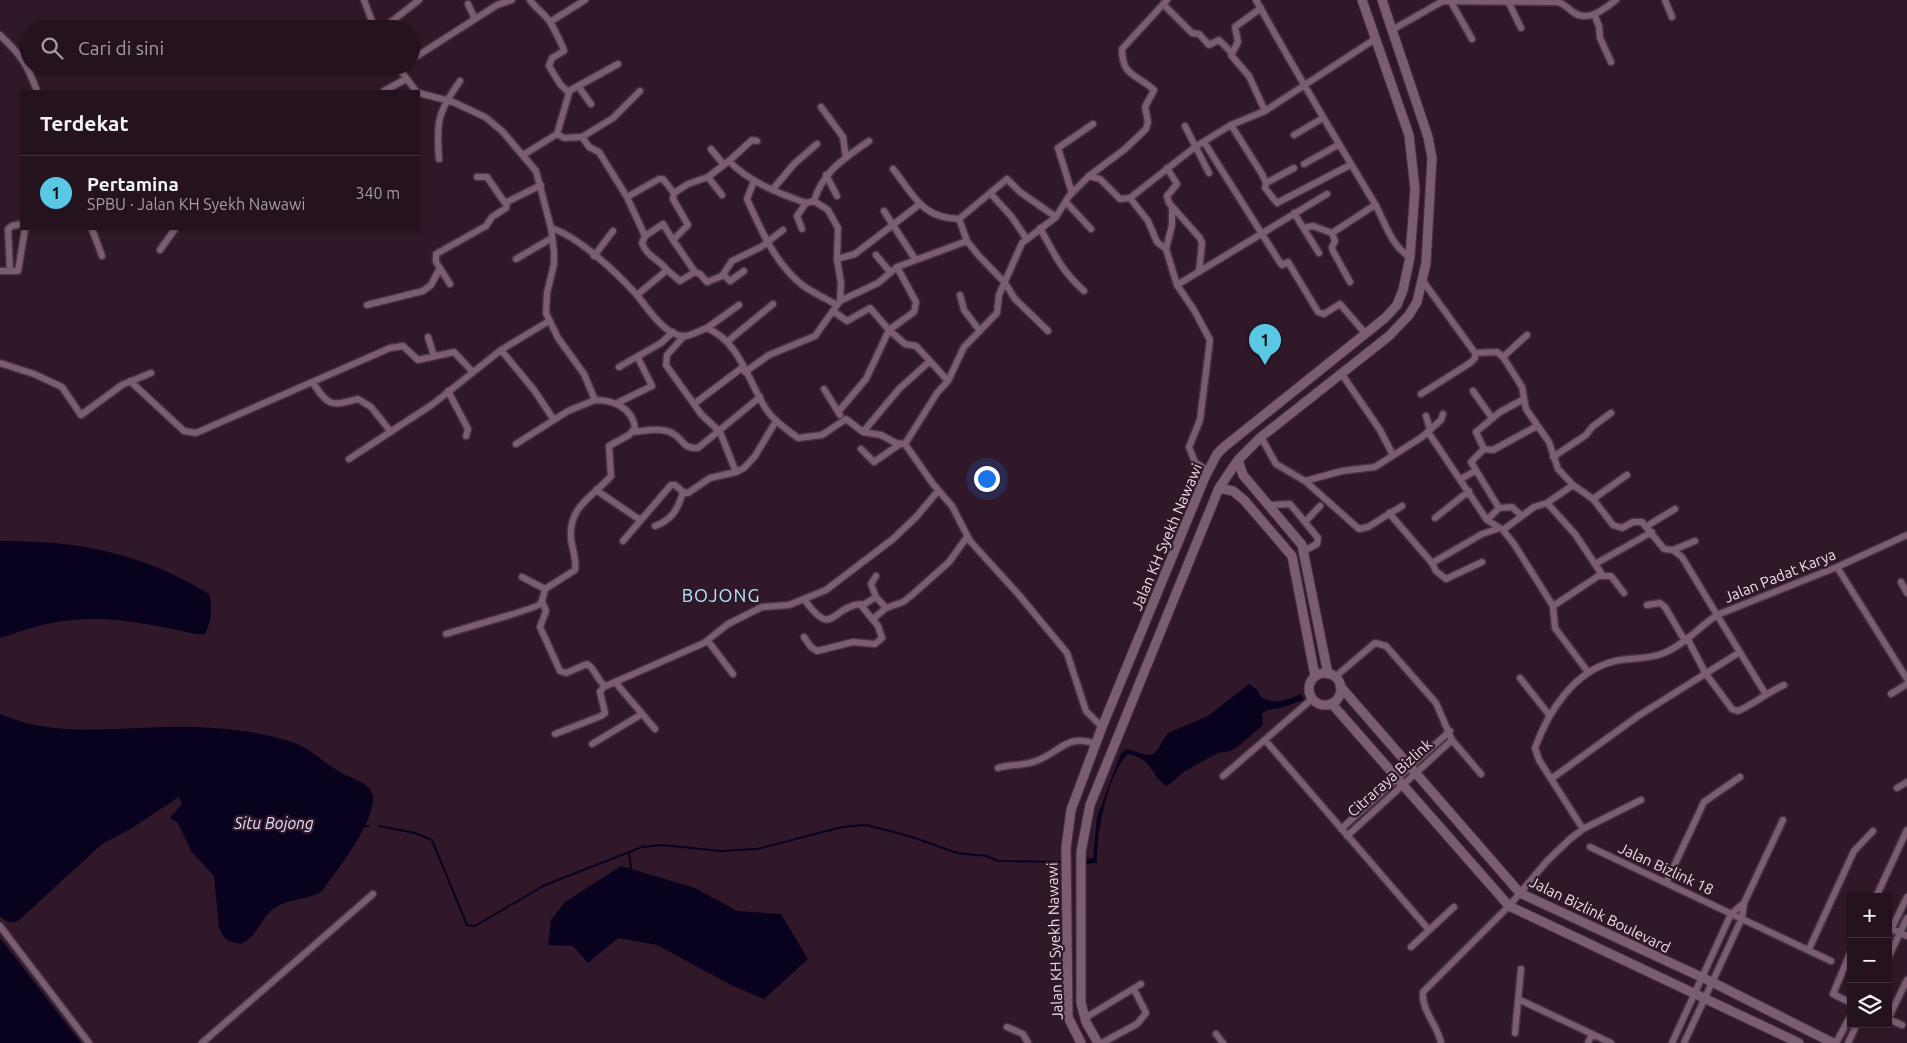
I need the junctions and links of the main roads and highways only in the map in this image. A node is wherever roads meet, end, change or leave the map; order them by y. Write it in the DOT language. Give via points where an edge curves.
graph roads {
  1 [pos="1362,0"];
  2 [pos="1382,0"];
  3 [pos="1238,460"];
  4 [pos="1219,488"];
  5 [pos="1315,672"];
  6 [pos="1331,675"];
  7 [pos="1340,686"];
  8 [pos="1332,704"];
  9 [pos="1508,880"];
  10 [pos="1495,892"];
  11 [pos="1537,902"];
  12 [pos="1531,917"];
  13 [pos="1081,1043"];
  14 [pos="1100,1043"];
  15 [pos="1799,1043"];
  16 [pos="1834,1043"];
  1 -- 13 [label="main road, Jalan KH Syekh Nawawi" via="1412,148 1415,189 1410,257 1403,290 1397,305 1224,447 1208,471 1071,810 1067,837 1068,1017"];
  2 -- 3 [label="main road, Jalan KH Syekh Nawawi" via="1428,136 1432,158 1426,263 1417,302 1389,336 1261,437"];
  3 -- 4 [label="main road, Jalan KH Syekh Nawawi"];
  3 -- 6 [label="main road" via="1243,475 1304,551"];
  4 -- 5 [label="main road" via="1233,491 1244,500 1292,556"];
  4 -- 14 [label="main road, Jalan KH Syekh Nawawi" via="1090,805 1081,852 1081,1003 1085,1018"];
  5 -- 6 [label="main road"];
  5 -- 8 [label="main road" via="1309,687 1312,699 1318,704"];
  6 -- 7 [label="main road"];
  7 -- 8 [label="main road" via="1340,694"];
  7 -- 9 [label="main road, Jalan Bizlink Boulevard"];
  8 -- 10 [label="main road, Jalan Bizlink Boulevard"];
  9 -- 10 [label="main road"];
  9 -- 11 [label="main road, Jalan Bizlink Boulevard" via="1520,893"];
  10 -- 12 [label="main road, Jalan Bizlink Boulevard" via="1509,906"];
  11 -- 12 [label="main road"];
  11 -- 16 [label="main road, Jalan Bizlink Boulevard"];
  12 -- 15 [label="main road, Jalan Bizlink Boulevard"];
}
